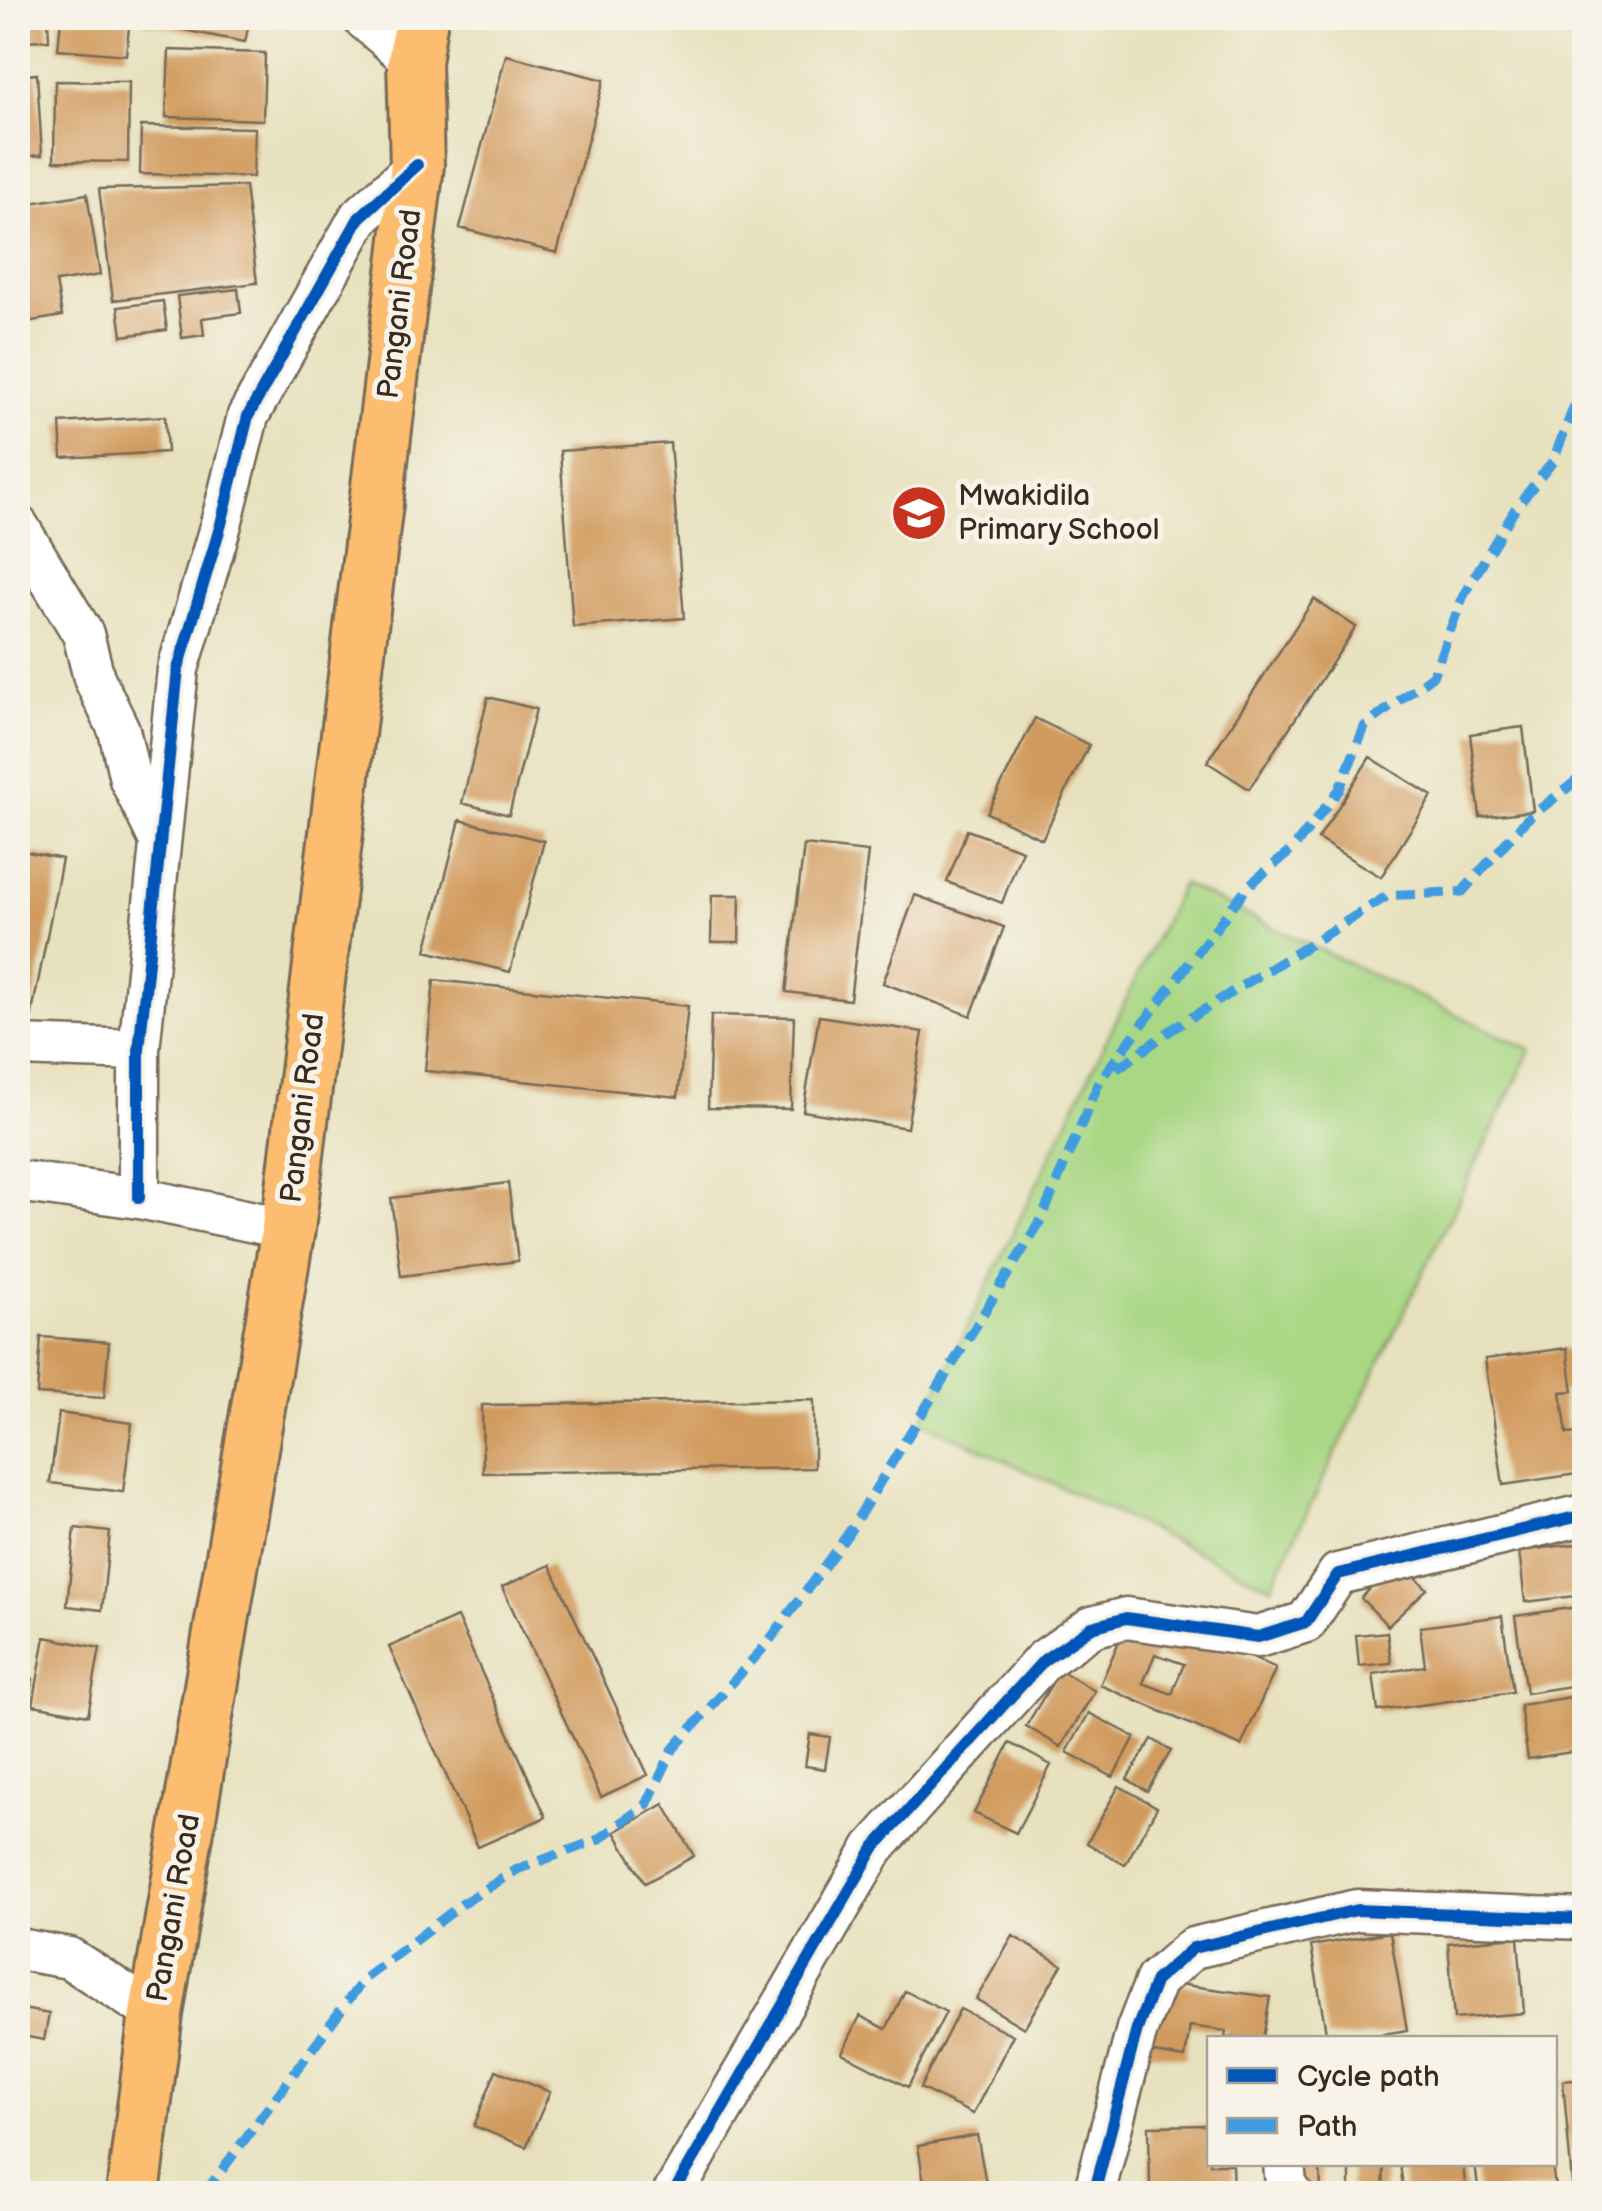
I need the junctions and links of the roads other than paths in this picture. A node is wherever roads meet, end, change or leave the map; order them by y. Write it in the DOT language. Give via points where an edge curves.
graph roads {
  1 [pos="363,18"];
  2 [pos="417,40"];
  3 [pos="417,164"];
  4 [pos="18,526"];
  5 [pos="161,845"];
  6 [pos="18,1046"];
  7 [pos="139,1050"];
  8 [pos="18,1181"];
  9 [pos="139,1198"];
  10 [pos="288,1229"];
  11 [pos="1584,1515"];
  12 [pos="1584,1919"];
  13 [pos="18,1948"];
  14 [pos="156,2014"];
  15 [pos="1284,2166"];
  16 [pos="133,2194"];
  17 [pos="672,2194"];
  18 [pos="1094,2194"];
  19 [pos="1292,2194"];
  1 -- 2 [label="street"];
  2 -- 3 [label="main road, Pangani Road"];
  3 -- 5 [label="street" via="359,218 248,416 178,669"];
  3 -- 10 [label="main road, Pangani Road"];
  4 -- 5 [label="street" via="82,634 130,779"];
  5 -- 7 [label="street"];
  6 -- 7 [label="street"];
  7 -- 9 [label="street"];
  8 -- 9 [label="street"];
  9 -- 10 [label="street"];
  10 -- 14 [label="main road, Pangani Road"];
  11 -- 17 [label="street" via="1338,1574 1306,1622 1258,1637 1126,1618 1092,1627 1044,1660 874,1848"];
  12 -- 18 [label="street" via="1357,1910 1192,1948 1156,1980 1136,2028"];
  13 -- 14 [label="street" via="70,1958"];
  14 -- 16 [label="main road, Pangani Road"];
  15 -- 19 [label="street"];
}
